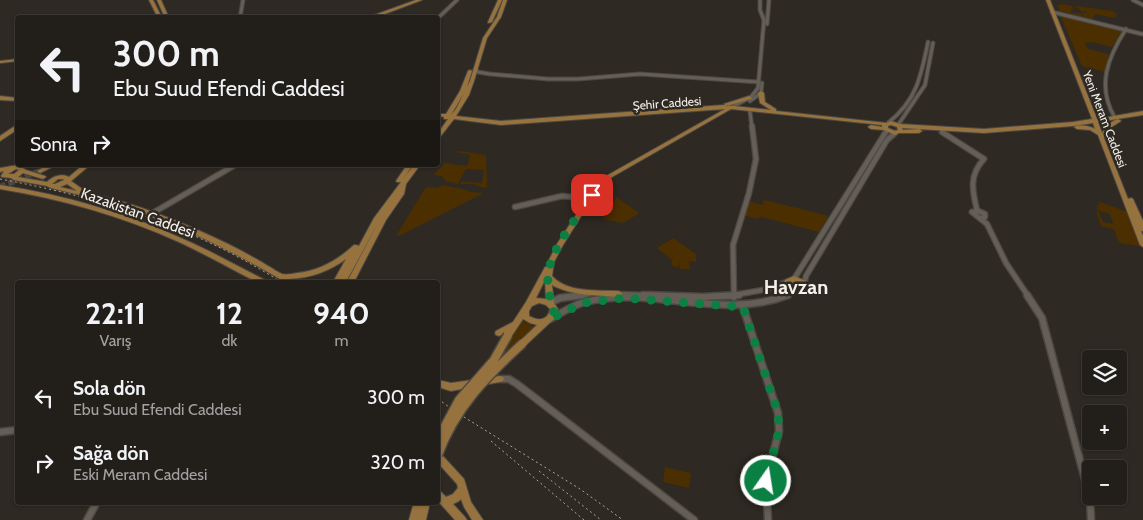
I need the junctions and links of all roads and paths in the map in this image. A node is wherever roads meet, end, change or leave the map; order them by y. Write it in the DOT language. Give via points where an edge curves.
graph roads {
  1 [pos="151,0"];
  2 [pos="159,0"];
  3 [pos="243,0"];
  4 [pos="420,0"];
  5 [pos="426,0"];
  6 [pos="458,0"];
  7 [pos="500,0"];
  8 [pos="506,0"];
  9 [pos="760,0"];
  10 [pos="769,0"];
  11 [pos="1049,0"];
  12 [pos="1134,0"];
  13 [pos="1142,4"];
  14 [pos="1054,12"];
  15 [pos="158,15"];
  16 [pos="166,15"];
  17 [pos="240,15"];
  18 [pos="377,15"];
  19 [pos="383,15"];
  20 [pos="440,16"];
  21 [pos="1128,30"];
  22 [pos="1142,33"];
  23 [pos="15,60"];
  24 [pos="0,62"];
  25 [pos="475,69"];
  26 [pos="490,74"];
  27 [pos="472,81"];
  28 [pos="759,82"];
  29 [pos="761,93"];
  30 [pos="0,97"];
  31 [pos="748,98"];
  32 [pos="15,99"];
  33 [pos="458,109"];
  34 [pos="731,109"];
  35 [pos="1092,109"];
  36 [pos="700,110"];
  37 [pos="750,112"];
  38 [pos="781,113"];
  39 [pos="1143,115"];
  40 [pos="440,117"];
  41 [pos="712,118"];
  42 [pos="448,119"];
  43 [pos="471,120"];
  44 [pos="1116,120"];
  45 [pos="464,122"];
  46 [pos="704,123"];
  47 [pos="1098,123"];
  48 [pos="1075,126"];
  49 [pos="15,127"];
  50 [pos="887,127"];
  51 [pos="440,129"];
  52 [pos="898,129"];
  53 [pos="942,132"];
  54 [pos="1102,135"];
  55 [pos="0,137"];
  56 [pos="45,167"];
  57 [pos="48,167"];
  58 [pos="82,167"];
  59 [pos="232,167"];
  60 [pos="409,167"];
  61 [pos="415,167"];
  62 [pos="21,168"];
  63 [pos="3,174"];
  64 [pos="63,179"];
  65 [pos="404,180"];
  66 [pos="51,185"];
  67 [pos="0,188"];
  68 [pos="88,194"];
  69 [pos="592,195"];
  70 [pos="586,204"];
  71 [pos="151,214"];
  72 [pos="1143,230"];
  73 [pos="1143,245"];
  74 [pos="356,247"];
  75 [pos="550,262"];
  76 [pos="279,275"];
  77 [pos="548,277"];
  78 [pos="257,280"];
  79 [pos="287,280"];
  80 [pos="298,280"];
  81 [pos="337,280"];
  82 [pos="338,280"];
  83 [pos="344,280"];
  84 [pos="352,280"];
  85 [pos="792,280"];
  86 [pos="804,285"];
  87 [pos="797,290"];
  88 [pos="618,294"];
  89 [pos="734,297"];
  90 [pos="550,303"];
  91 [pos="527,307"];
  92 [pos="743,307"];
  93 [pos="548,320"];
  94 [pos="500,379"];
  95 [pos="440,384"];
  96 [pos="15,430"];
  97 [pos="0,432"];
  98 [pos="440,435"];
  99 [pos="440,451"];
  100 [pos="440,458"];
  101 [pos="463,489"];
  102 [pos="440,497"];
  103 [pos="445,502"];
  104 [pos="95,505"];
  105 [pos="418,505"];
  106 [pos="424,505"];
  107 [pos="86,520"];
  108 [pos="414,520"];
  109 [pos="421,520"];
  110 [pos="462,520"];
  111 [pos="478,520"];
  112 [pos="694,520"];
  113 [pos="768,520"];
  114 [pos="1091,520"];
  1 -- 15 [label="main road"];
  2 -- 16 [label="main road"];
  3 -- 17 [label="street"];
  4 -- 18 [label="main road"];
  5 -- 19 [label="main road"];
  6 -- 20 [label="street"];
  7 -- 42 [label="main road" via="480,38 463,91"];
  8 -- 25 [label="main road" via="485,38"];
  9 -- 28 [label="street" via="764,20"];
  10 -- 29 [label="street"];
  11 -- 14 [label="main road, Yeni Meram Caddesi"];
  12 -- 13 [label="street"];
  14 -- 21 [label="street"];
  14 -- 35 [label="main road, Yeni Meram Caddesi"];
  21 -- 22 [label="street"];
  21 -- 44 [label="street" via="1112,52 1107,73 1106,93"];
  23 -- 24 [label="main road"];
  25 -- 26 [label="street"];
  25 -- 27 [label="main road"];
  26 -- 27 [label="street"];
  26 -- 28 [label="street" via="561,79 650,74"];
  27 -- 33 [label="main road"];
  28 -- 31 [label="street" via="756,92"];
  29 -- 34 [label="street"];
  29 -- 38 [label="main road" via="765,105"];
  30 -- 32 [label="main road"];
  31 -- 34 [label="street"];
  31 -- 36 [label="main road"];
  33 -- 42 [label="main road"];
  33 -- 43 [label="main road" via="460,115"];
  34 -- 36 [label="main road, Şehir Caddesi"];
  34 -- 37 [label="main road, Şehir Caddesi"];
  34 -- 38 [label="main road, Şehir Caddesi"];
  34 -- 41 [label="main road"];
  34 -- 46 [label="main road"];
  35 -- 44 [label="main road"];
  35 -- 47 [label="main road, Yeni Meram Caddesi"];
  35 -- 48 [label="main road"];
  36 -- 41 [label="main road" via="710,112"];
  36 -- 43 [label="main road, Şehir Caddesi" via="508,123"];
  36 -- 45 [label="main road, Şehir Caddesi" via="510,126 481,126"];
  37 -- 50 [label="main road, Şehir Caddesi"];
  37 -- 89 [label="street" via="756,158 733,245"];
  38 -- 50 [label="main road, Şehir Caddesi"];
  39 -- 44 [label="main road"];
  40 -- 42 [label="main road"];
  41 -- 46 [label="main road"];
  42 -- 43 [label="main road, Şehir Caddesi"];
  42 -- 45 [label="main road, Şehir Caddesi"];
  42 -- 51 [label="main road"];
  44 -- 47 [label="main road"];
  44 -- 54 [label="main road"];
  45 -- 51 [label="main road"];
  46 -- 69 [label="main road" via="610,176"];
  47 -- 48 [label="main road"];
  47 -- 54 [label="main road, Yeni Meram Caddesi"];
  48 -- 52 [label="main road" via="975,131"];
  48 -- 53 [label="main road" via="990,134"];
  48 -- 54 [label="main road"];
  49 -- 55 [label="main road"];
  50 -- 52 [label="main road"];
  50 -- 52 [label="street" via="919,84 930,42 925,86"];
  50 -- 85 [label="street"];
  52 -- 53 [label="main road"];
  52 -- 86 [label="street" via="852,198 806,276"];
  53 -- 114 [label="street" via="984,159 976,167 972,181 977,210 972,213 987,224 1018,282 1042,318 1090,498"];
  54 -- 72 [label="main road, Yeni Meram Caddesi"];
  54 -- 73 [label="main road, Yeni Meram Caddesi"];
  56 -- 57 [label="main road" via="40,170"];
  58 -- 64 [label="main road"];
  59 -- 71 [label="street"];
  60 -- 74 [label="main road"];
  61 -- 65 [label="main road"];
  62 -- 63 [label="main road"];
  62 -- 63 [label="main road" via="18,175"];
  62 -- 64 [label="main road" via="36,176"];
  63 -- 66 [label="main road"];
  64 -- 66 [label="main road"];
  64 -- 68 [label="main road"];
  65 -- 83 [label="main road" via="370,230"];
  65 -- 84 [label="main road" via="401,194 383,219"];
  66 -- 68 [label="main road"];
  67 -- 78 [label="main road, Kazakistan Caddesi" via="83,206 159,231"];
  68 -- 71 [label="main road"];
  69 -- 70 [label="main road"];
  69 -- 70 [label="street" via="580,198 562,196 516,208 561,198"];
  70 -- 75 [label="main road"];
  71 -- 76 [label="main road" via="208,237"];
  74 -- 76 [label="main road" via="326,268 296,276"];
  74 -- 82 [label="main road"];
  75 -- 77 [label="main road"];
  75 -- 91 [label="main road"];
  76 -- 79 [label="main road"];
  77 -- 88 [label="main road" via="553,284 563,288"];
  77 -- 90 [label="main road"];
  80 -- 81 [label="main road" via="326,270 335,273"];
  85 -- 86 [label="main road" via="801,281"];
  85 -- 87 [label="main road" via="788,284"];
  85 -- 89 [label="street" via="771,289"];
  86 -- 87 [label="main road" via="803,289"];
  87 -- 92 [label="street"];
  88 -- 89 [label="street"];
  88 -- 90 [label="street" via="580,295"];
  90 -- 91 [label="main road" via="540,300"];
  90 -- 93 [label="main road" via="554,311"];
  91 -- 93 [label="main road" via="526,317 530,320 538,323"];
  91 -- 98 [label="main road, bridge" via="516,324 505,329 494,360 459,400"];
  92 -- 93 [label="street" via="624,298 583,303"];
  92 -- 113 [label="street" via="778,413 779,431 766,481"];
  93 -- 99 [label="main road, bridge" via="485,377 467,398 451,423"];
  94 -- 95 [label="main road" via="451,387"];
  94 -- 112 [label="street" via="509,379 517,384"];
  96 -- 97 [label="street"];
  100 -- 101 [label="main road"];
  101 -- 103 [label="main road" via="456,498"];
  101 -- 111 [label="main road" via="467,504"];
  102 -- 103 [label="main road"];
  103 -- 110 [label="main road"];
  104 -- 107 [label="street"];
  105 -- 108 [label="main road"];
  106 -- 109 [label="main road"];
}
